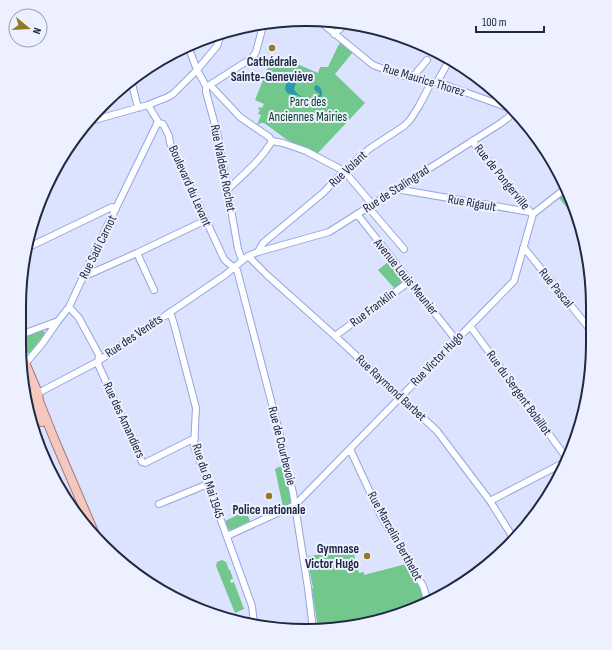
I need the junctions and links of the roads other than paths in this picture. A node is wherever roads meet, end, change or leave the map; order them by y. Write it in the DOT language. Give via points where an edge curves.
graph roads {
  1 [pos="326,27"];
  2 [pos="341,28"];
  3 [pos="262,29"];
  4 [pos="334,34"];
  5 [pos="219,40"];
  6 [pos="190,51"];
  7 [pos="427,60"];
  8 [pos="446,64"];
  9 [pos="197,70"];
  10 [pos="412,78"];
  11 [pos="434,82"];
  12 [pos="133,86"];
  13 [pos="208,86"];
  14 [pos="148,105"];
  15 [pos="503,107"];
  16 [pos="138,108"];
  17 [pos="511,115"];
  18 [pos="97,119"];
  19 [pos="159,123"];
  20 [pos="272,141"];
  21 [pos="472,141"];
  22 [pos="344,171"];
  23 [pos="405,183"];
  24 [pos="396,189"];
  25 [pos="227,190"];
  26 [pos="561,191"];
  27 [pos="414,192"];
  28 [pos="370,206"];
  29 [pos="116,209"];
  30 [pos="531,213"];
  31 [pos="357,214"];
  32 [pos="206,220"];
  33 [pos="33,245"];
  34 [pos="522,248"];
  35 [pos="404,249"];
  36 [pos="258,252"];
  37 [pos="137,253"];
  38 [pos="248,256"];
  39 [pos="242,260"];
  40 [pos="234,267"];
  41 [pos="83,277"];
  42 [pos="410,280"];
  43 [pos="154,290"];
  44 [pos="69,307"];
  45 [pos="170,312"];
  46 [pos="58,321"];
  47 [pos="586,324"];
  48 [pos="470,326"];
  49 [pos="26,331"];
  50 [pos="335,336"];
  51 [pos="456,340"];
  52 [pos="99,360"];
  53 [pos="27,363"];
  54 [pos="29,389"];
  55 [pos="30,390"];
  56 [pos="38,393"];
  57 [pos="400,397"];
  58 [pos="195,438"];
  59 [pos="350,449"];
  60 [pos="564,454"];
  61 [pos="558,465"];
  62 [pos="208,484"];
  63 [pos="490,501"];
  64 [pos="159,504"];
  65 [pos="295,505"];
  66 [pos="82,512"];
  67 [pos="90,522"];
  68 [pos="511,535"];
  69 [pos="226,536"];
  70 [pos="427,597"];
  71 [pos="254,619"];
  72 [pos="312,624"];
  1 -- 4 [label="street, Rue Maurice Thorez"];
  2 -- 4 [label="street"];
  3 -- 13 [label="street" via="252,58"];
  4 -- 10 [label="street, Rue Maurice Thorez" via="373,65"];
  5 -- 9 [label="street"];
  6 -- 9 [label="street"];
  7 -- 10 [label="street"];
  8 -- 11 [label="street, Rue Volant"];
  9 -- 13 [label="street"];
  9 -- 14 [label="street" via="173,94"];
  10 -- 11 [label="street, Rue Maurice Thorez"];
  11 -- 15 [label="street, Rue Maurice Thorez"];
  11 -- 22 [label="street, Rue Volant" via="408,122"];
  12 -- 16 [label="street"];
  13 -- 20 [label="street" via="240,117"];
  13 -- 25 [label="street, Rue Waldeck Rochet" via="206,92 218,136"];
  14 -- 16 [label="street"];
  14 -- 19 [label="street, Boulevard du Levant"];
  16 -- 18 [label="street"];
  17 -- 21 [label="street, Rue de Stalingrad"];
  19 -- 29 [label="street, Rue Sadi Carnot"];
  19 -- 32 [label="street, Boulevard du Levant" via="163,124 169,136"];
  20 -- 22 [label="street" via="283,142"];
  20 -- 25 [label="street" via="248,171"];
  21 -- 23 [label="street, Rue de Stalingrad"];
  21 -- 30 [label="street, Rue de Pongerville"];
  22 -- 28 [label="street"];
  22 -- 36 [label="street, Rue Volant" via="323,193 263,243"];
  23 -- 24 [label="street, Rue de Stalingrad"];
  23 -- 27 [label="street"];
  24 -- 27 [label="street, Rue Rigault"];
  24 -- 28 [label="street, Rue de Stalingrad"];
  25 -- 39 [label="street, Rue Waldeck Rochet"];
  26 -- 30 [label="street"];
  27 -- 30 [label="street, Rue Rigault"];
  28 -- 31 [label="street, Rue de Stalingrad"];
  28 -- 35 [label="street"];
  29 -- 33 [label="street" via="112,207"];
  29 -- 41 [label="street, Rue Sadi Carnot"];
  30 -- 34 [label="street, Rue Victor Hugo"];
  31 -- 36 [label="street, Rue de Stalingrad" via="329,232"];
  31 -- 42 [label="street, Avenue Louis Meunier"];
  32 -- 37 [label="street"];
  32 -- 40 [label="street, Boulevard du Levant" via="224,259"];
  34 -- 47 [label="street, Rue Pascal"];
  34 -- 48 [label="street, Rue Victor Hugo" via="514,281 494,305"];
  36 -- 38 [label="street, Rue de Stalingrad"];
  37 -- 41 [label="street"];
  37 -- 43 [label="street"];
  38 -- 39 [label="street, Rue des Venêts"];
  38 -- 50 [label="street, Rue Raymond Barbet"];
  39 -- 40 [label="street, Rue des Venêts"];
  40 -- 45 [label="street, Rue des Venêts"];
  40 -- 65 [label="street, Rue de Courbevoie" via="237,270 278,428"];
  41 -- 44 [label="street, Rue Sadi Carnot"];
  42 -- 50 [label="street, Rue Franklin"];
  42 -- 51 [label="street, Avenue Louis Meunier"];
  44 -- 46 [label="street, Rue Sadi Carnot"];
  44 -- 52 [label="street, Rue des Amandiers" via="79,318"];
  45 -- 52 [label="street, Rue des Venêts"];
  45 -- 58 [label="street, Rue du 8 Mai 1945" via="196,408"];
  46 -- 49 [label="street"];
  46 -- 53 [label="street, Rue Sadi Carnot"];
  48 -- 51 [label="street, Rue Victor Hugo"];
  48 -- 60 [label="street, Rue du Sergent Bobillot"];
  50 -- 57 [label="street, Rue Raymond Barbet"];
  51 -- 57 [label="street, Rue Victor Hugo"];
  52 -- 56 [label="street, Rue des Venêts"];
  52 -- 58 [label="street, Rue des Amandiers" via="98,364 142,462 145,463"];
  54 -- 56 [label="main road"];
  55 -- 66 [label="main road"];
  56 -- 67 [label="main road" via="55,441"];
  57 -- 59 [label="street, Rue Victor Hugo"];
  57 -- 63 [label="street, Rue Raymond Barbet" via="437,432"];
  58 -- 62 [label="street, Rue du 8 Mai 1945" via="194,446"];
  59 -- 65 [label="street, Rue Victor Hugo"];
  59 -- 70 [label="street, Rue Marcelin Berthelot" via="381,516 424,586"];
  61 -- 63 [label="street"];
  62 -- 64 [label="street"];
  62 -- 69 [label="street, Rue du 8 Mai 1945"];
  63 -- 68 [label="street, Rue Raymond Barbet"];
  65 -- 69 [label="street"];
  65 -- 72 [label="street, Rue de Courbevoie"];
  69 -- 71 [label="street, Rue du 8 Mai 1945" via="253,608"];
}
